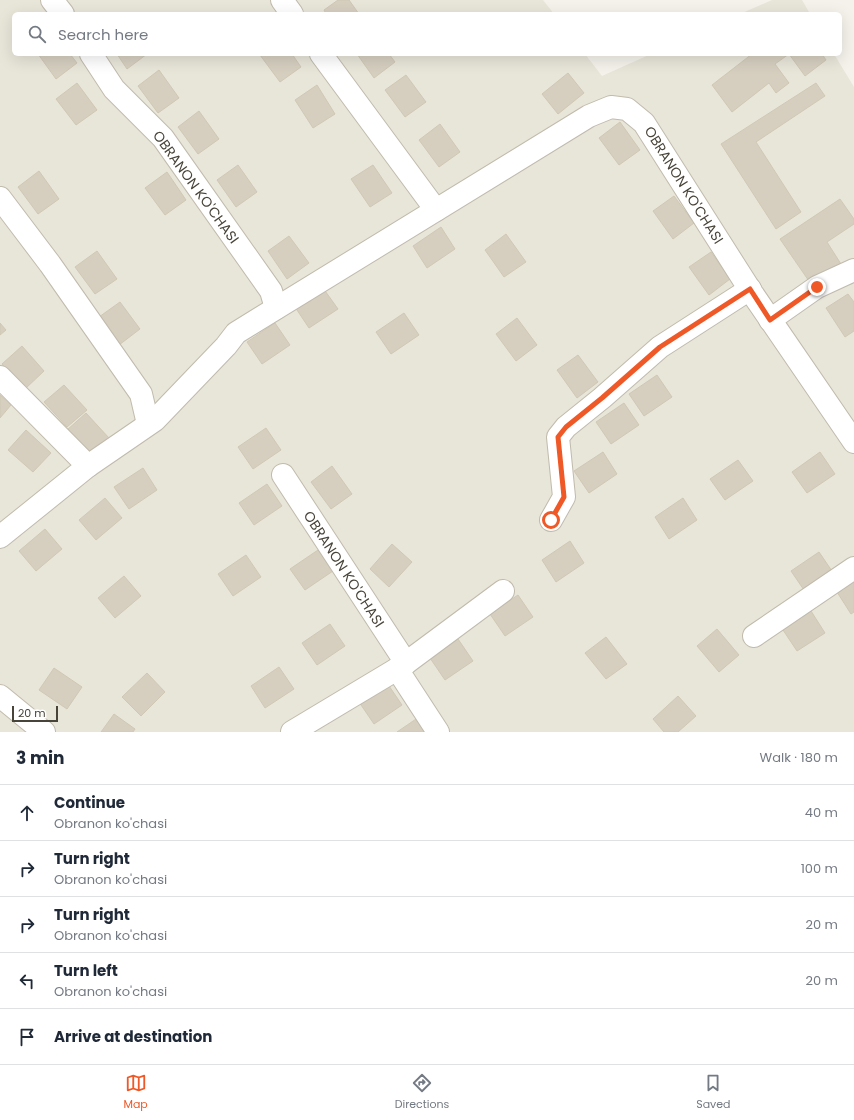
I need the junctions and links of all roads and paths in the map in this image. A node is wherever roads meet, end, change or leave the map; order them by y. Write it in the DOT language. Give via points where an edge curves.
graph roads {
  1 [pos="52,0"];
  2 [pos="282,0"];
  3 [pos="61,12"];
  4 [pos="291,12"];
  5 [pos="92,56"];
  6 [pos="322,56"];
  7 [pos="0,198"];
  8 [pos="436,210"];
  9 [pos="854,270"];
  10 [pos="750,289"];
  11 [pos="276,308"];
  12 [pos="770,320"];
  13 [pos="0,377"];
  14 [pos="148,424"];
  15 [pos="854,442"];
  16 [pos="88,466"];
  17 [pos="283,475"];
  18 [pos="551,520"];
  19 [pos="0,537"];
  20 [pos="854,568"];
  21 [pos="503,591"];
  22 [pos="754,636"];
  23 [pos="401,666"];
  24 [pos="1,700"];
  25 [pos="44,732"];
  26 [pos="292,732"];
  27 [pos="438,732"];
  1 -- 3 [label="street"];
  2 -- 4 [label="street"];
  5 -- 11 [label="street, OBRANON KO'CHASI" via="114,89 163,138 271,291"];
  6 -- 8 [label="street"];
  7 -- 14 [label="street" via="50,264 141,394"];
  8 -- 10 [label="street, OBRANON KO'CHASI" via="589,116 611,107 627,109 644,123"];
  8 -- 11 [label="street, OBRANON KO'CHASI"];
  9 -- 12 [label="street" via="817,287"];
  10 -- 12 [label="street, OBRANON KO'CHASI"];
  10 -- 18 [label="street" via="660,347 566,427 558,437 564,497"];
  11 -- 14 [label="street, OBRANON KO'CHASI" via="236,333 161,414"];
  12 -- 15 [label="street, OBRANON KO'CHASI"];
  13 -- 16 [label="street"];
  14 -- 16 [label="street, OBRANON KO'CHASI"];
  16 -- 19 [label="street, OBRANON KO'CHASI"];
  17 -- 23 [label="street, OBRANON KO'CHASI"];
  20 -- 22 [label="street"];
  21 -- 23 [label="street"];
  23 -- 26 [label="street"];
  23 -- 27 [label="street, OBRANON KO'CHASI"];
  24 -- 25 [label="street"];
}
